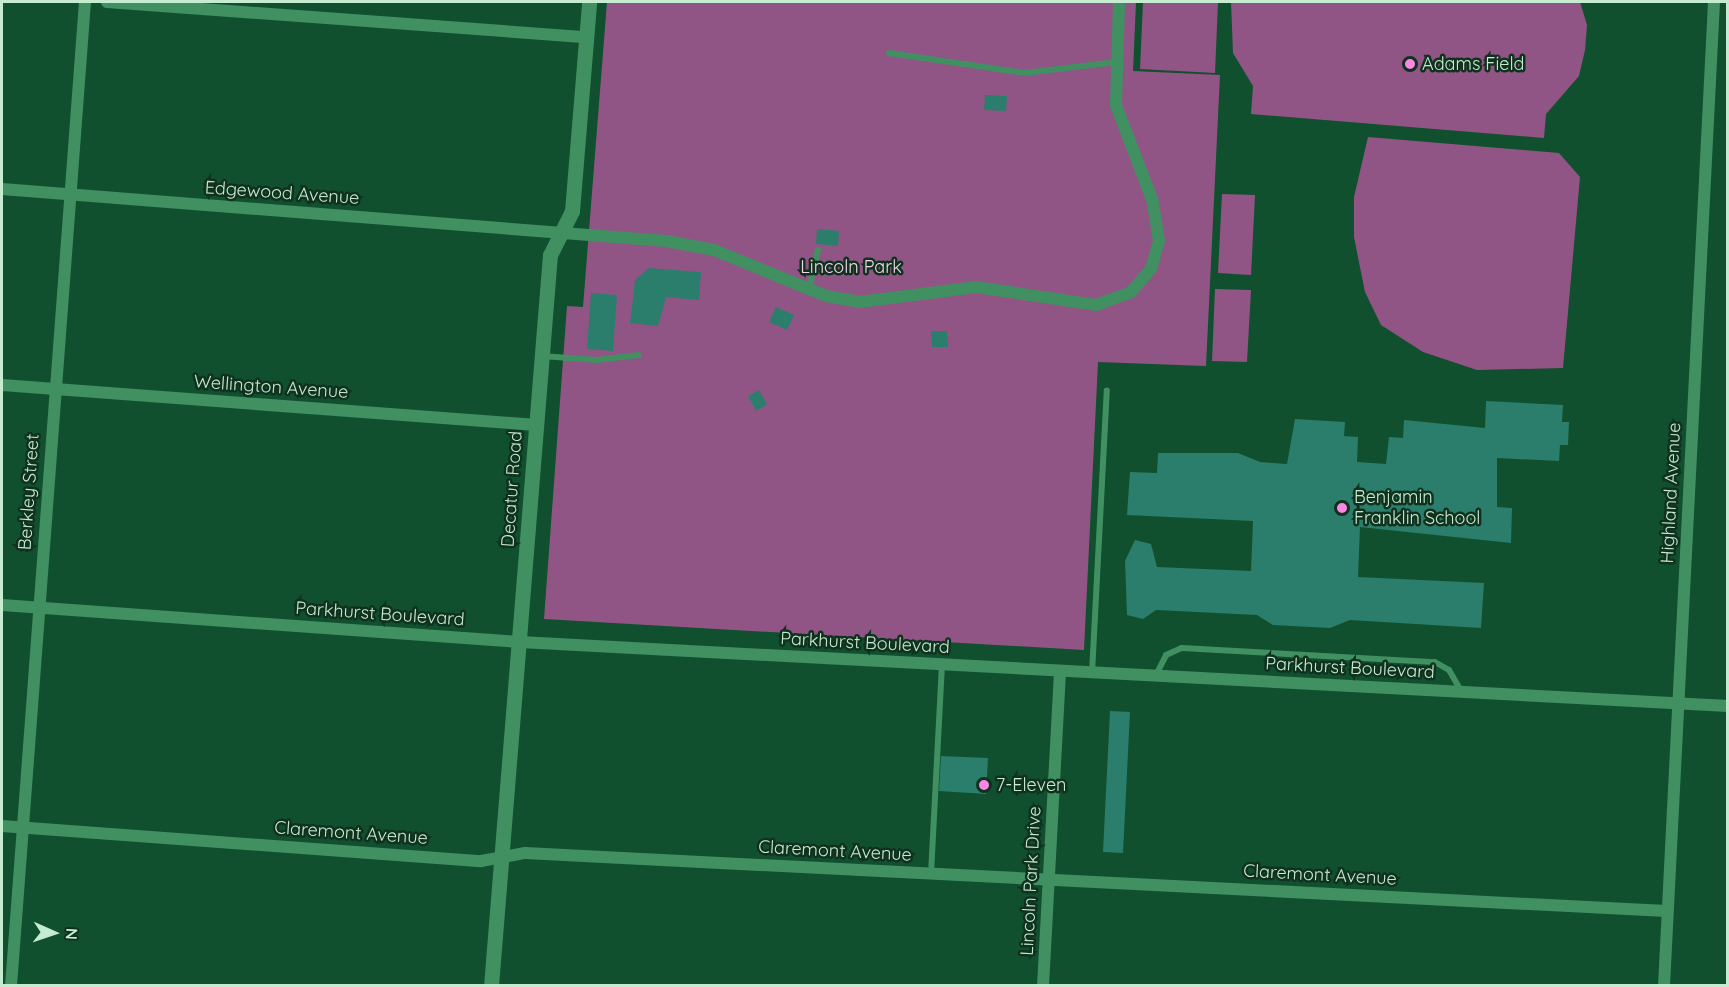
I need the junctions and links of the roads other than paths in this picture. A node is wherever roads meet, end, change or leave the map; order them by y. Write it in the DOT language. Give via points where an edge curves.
graph roads {
  1 [pos="85,2"];
  2 [pos="107,2"];
  3 [pos="589,2"];
  4 [pos="1119,2"];
  5 [pos="1714,2"];
  6 [pos="586,37"];
  7 [pos="890,53"];
  8 [pos="1116,62"];
  9 [pos="2,189"];
  10 [pos="70,195"];
  11 [pos="560,232"];
  12 [pos="818,250"];
  13 [pos="809,290"];
  14 [pos="639,355"];
  15 [pos="541,356"];
  16 [pos="2,385"];
  17 [pos="56,389"];
  18 [pos="1107,390"];
  19 [pos="537,425"];
  20 [pos="2,605"];
  21 [pos="39,608"];
  22 [pos="520,642"];
  23 [pos="942,665"];
  24 [pos="1060,671"];
  25 [pos="1092,673"];
  26 [pos="1156,676"];
  27 [pos="1461,691"];
  28 [pos="1678,703"];
  29 [pos="1728,706"];
  30 [pos="2,826"];
  31 [pos="22,827"];
  32 [pos="502,857"];
  33 [pos="931,874"];
  34 [pos="1050,880"];
  35 [pos="1667,911"];
  36 [pos="11,986"];
  37 [pos="491,986"];
  38 [pos="1043,986"];
  39 [pos="1664,986"];
  1 -- 10 [label="street, Berkley Street"];
  2 -- 6 [label="street"];
  3 -- 6 [label="street, Decatur Road"];
  4 -- 8 [label="street, Edgewood Avenue"];
  5 -- 28 [label="street, Highland Avenue"];
  6 -- 11 [label="street, Decatur Road" via="572,211"];
  7 -- 8 [label="lane" via="1024,73"];
  8 -- 13 [label="street, Edgewood Avenue" via="1116,105 1153,202 1159,241 1151,269 1131,292 1114,301 1077,306 976,287 876,302 842,300"];
  9 -- 10 [label="street, Edgewood Avenue"];
  10 -- 11 [label="street, Edgewood Avenue"];
  10 -- 17 [label="street, Berkley Street"];
  11 -- 13 [label="street, Edgewood Avenue" via="692,245"];
  11 -- 15 [label="street, Decatur Road" via="550,255"];
  12 -- 13 [label="lane"];
  14 -- 15 [label="lane" via="597,360"];
  15 -- 19 [label="street, Decatur Road"];
  16 -- 17 [label="street, Wellington Avenue"];
  17 -- 19 [label="street, Wellington Avenue"];
  17 -- 21 [label="street, Berkley Street"];
  18 -- 25 [label="lane"];
  19 -- 22 [label="street, Decatur Road"];
  20 -- 21 [label="street, Parkhurst Boulevard"];
  21 -- 22 [label="street, Parkhurst Boulevard"];
  21 -- 31 [label="street, Berkley Street"];
  22 -- 23 [label="street, Parkhurst Boulevard"];
  22 -- 32 [label="street, Decatur Road"];
  23 -- 24 [label="street, Parkhurst Boulevard"];
  23 -- 33 [label="lane"];
  24 -- 25 [label="street, Parkhurst Boulevard"];
  24 -- 34 [label="street, Lincoln Park Drive"];
  25 -- 26 [label="street, Parkhurst Boulevard"];
  26 -- 27 [label="street, Parkhurst Boulevard"];
  26 -- 27 [label="lane" via="1166,656 1182,648 1436,662 1446,666"];
  27 -- 28 [label="street, Parkhurst Boulevard"];
  28 -- 29 [label="street, Parkhurst Boulevard"];
  28 -- 35 [label="street, Highland Avenue"];
  30 -- 31 [label="street, Claremont Avenue"];
  31 -- 32 [label="street, Claremont Avenue" via="481,861"];
  31 -- 36 [label="street, Berkley Street"];
  32 -- 33 [label="street, Claremont Avenue" via="525,853"];
  32 -- 37 [label="street, Decatur Road"];
  33 -- 34 [label="street, Claremont Avenue"];
  34 -- 35 [label="street, Claremont Avenue"];
  34 -- 38 [label="street, Lincoln Park Drive"];
  35 -- 39 [label="street, Highland Avenue"];
}
